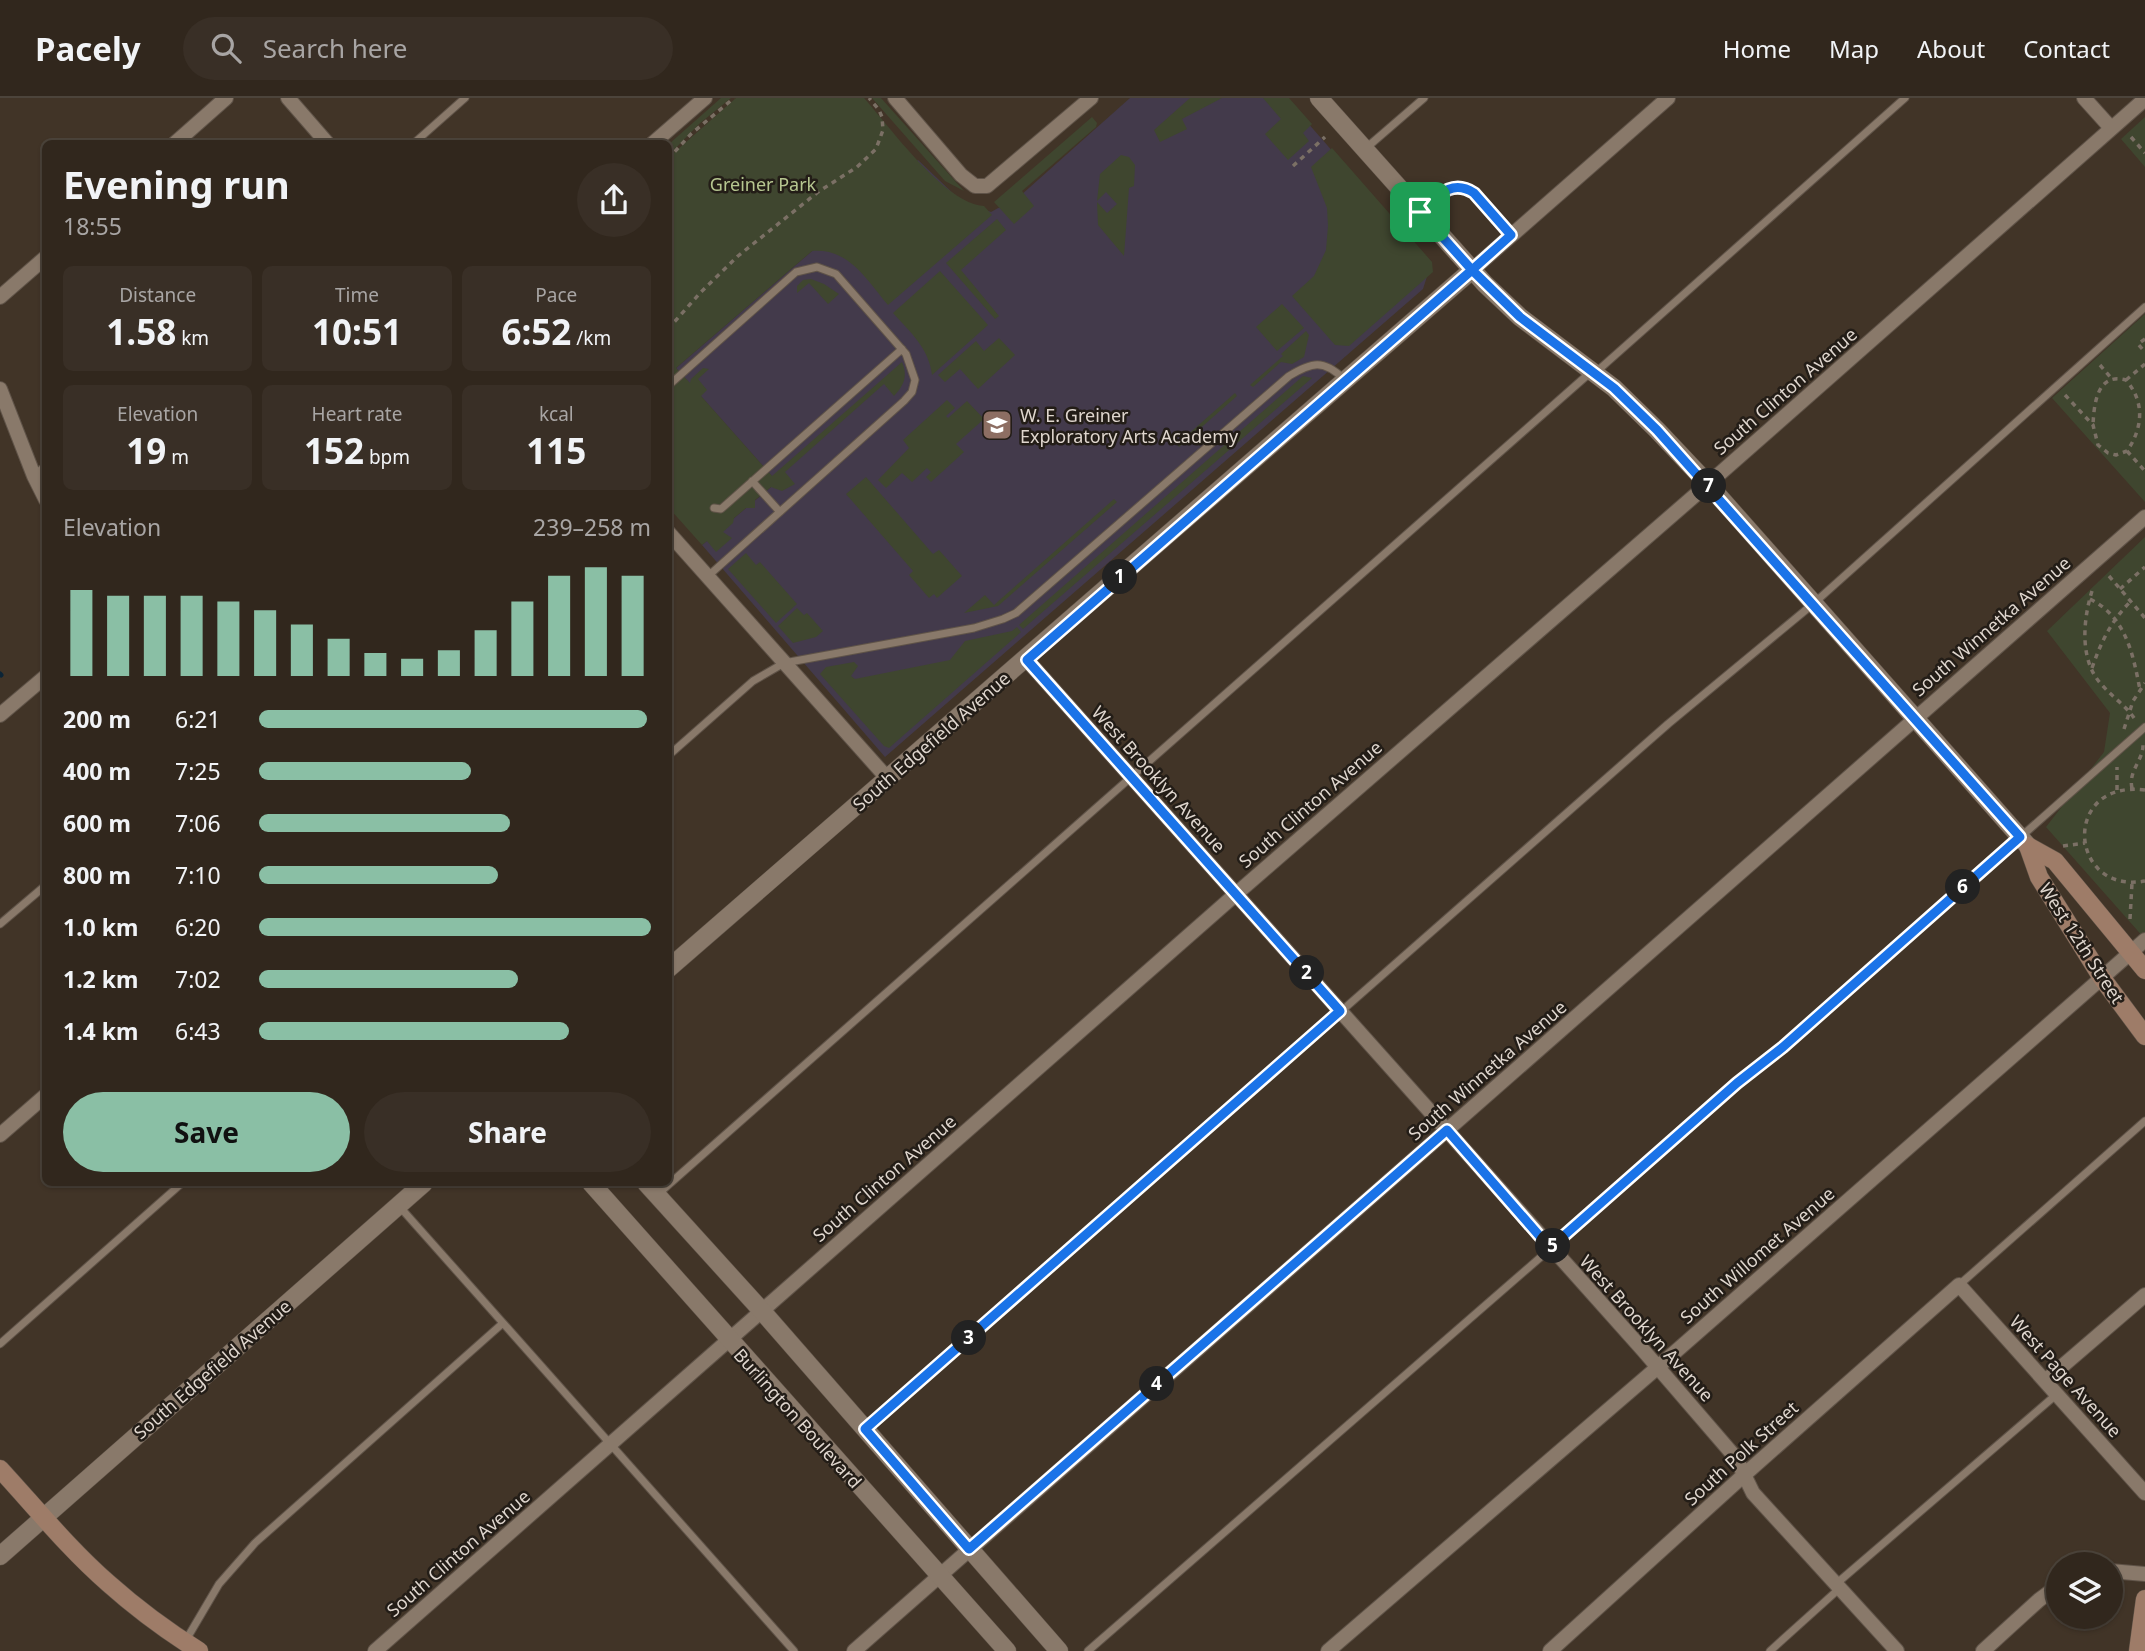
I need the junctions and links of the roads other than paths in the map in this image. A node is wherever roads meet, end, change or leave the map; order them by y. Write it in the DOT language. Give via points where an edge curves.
graph roads {
  1 [pos="226,98"];
  2 [pos="288,98"];
  3 [pos="465,98"];
  4 [pos="705,98"];
  5 [pos="895,98"];
  6 [pos="1090,98"];
  7 [pos="1319,98"];
  8 [pos="1424,98"];
  9 [pos="1668,98"];
  10 [pos="1905,98"];
  11 [pos="2084,98"];
  12 [pos="2145,99"];
  13 [pos="2111,128"];
  14 [pos="179,140"];
  15 [pos="325,140"];
  16 [pos="418,140"];
  17 [pos="657,140"];
  18 [pos="1364,150"];
  19 [pos="1420,212"];
  20 [pos="1511,235"];
  21 [pos="42,260"];
  22 [pos="1472,270"];
  23 [pos="0,297"];
  24 [pos="2145,307"];
  25 [pos="902,349"];
  26 [pos="1594,372"];
  27 [pos="1345,380"];
  28 [pos="672,382"];
  29 [pos="0,389"];
  30 [pos="42,468"];
  31 [pos="34,475"];
  32 [pos="752,481"];
  33 [pos="1708,484"];
  34 [pos="42,492"];
  35 [pos="715,508"];
  36 [pos="780,512"];
  37 [pos="2145,517"];
  38 [pos="672,542"];
  39 [pos="707,578"];
  40 [pos="1813,604"];
  41 [pos="1027,660"];
  42 [pos="784,663"];
  43 [pos="42,679"];
  44 [pos="0,715"];
  45 [pos="1915,718"];
  46 [pos="2143,729"];
  47 [pos="672,752"];
  48 [pos="1131,776"];
  49 [pos="888,779"];
  50 [pos="2024,841"];
  51 [pos="42,887"];
  52 [pos="1236,894"];
  53 [pos="0,924"];
  54 [pos="2145,940"];
  55 [pos="2130,953"];
  56 [pos="672,966"];
  57 [pos="2145,970"];
  58 [pos="2102,978"];
  59 [pos="1340,1011"];
  60 [pos="2145,1036"];
  61 [pos="42,1099"];
  62 [pos="2145,1121"];
  63 [pos="1447,1130"];
  64 [pos="0,1135"];
  65 [pos="672,1172"];
  66 [pos="180,1186"];
  67 [pos="421,1186"];
  68 [pos="594,1186"];
  69 [pos="652,1189"];
  70 [pos="399,1205"];
  71 [pos="1550,1248"];
  72 [pos="1959,1285"];
  73 [pos="2145,1295"];
  74 [pos="762,1311"];
  75 [pos="503,1324"];
  76 [pos="729,1340"];
  77 [pos="0,1344"];
  78 [pos="1658,1367"];
  79 [pos="2045,1381"];
  80 [pos="2057,1394"];
  81 [pos="865,1429"];
  82 [pos="610,1445"];
  83 [pos="0,1469"];
  84 [pos="1744,1475"];
  85 [pos="2145,1493"];
  86 [pos="43,1517"];
  87 [pos="969,1549"];
  88 [pos="0,1556"];
  89 [pos="2123,1572"];
  90 [pos="2145,1574"];
  91 [pos="939,1576"];
  92 [pos="1838,1586"];
  93 [pos="2046,1595"];
  94 [pos="2145,1599"];
  95 [pos="192,1647"];
  96 [pos="1557,1648"];
  97 [pos="375,1651"];
  98 [pos="794,1651"];
  99 [pos="854,1651"];
  100 [pos="1007,1651"];
  101 [pos="1059,1651"];
  102 [pos="1088,1651"];
  103 [pos="1328,1651"];
  104 [pos="1770,1651"];
  105 [pos="1897,1651"];
  106 [pos="1983,1651"];
  107 [pos="2138,1651"];
  1 -- 14 [label="street"];
  2 -- 15 [label="street"];
  3 -- 16 [label="lane"];
  4 -- 17 [label="street"];
  5 -- 6 [label="street" via="975,186 987,186"];
  7 -- 18 [label="street, West 12th Street"];
  8 -- 18 [label="lane"];
  9 -- 20 [label="street, South Edgefield Avenue"];
  10 -- 26 [label="lane"];
  11 -- 13 [label="street"];
  12 -- 13 [label="street, South Clinton Avenue"];
  13 -- 33 [label="street, South Clinton Avenue"];
  18 -- 19 [label="street, West 12th Street"];
  19 -- 20 [label="lane" via="1444,191 1466,188"];
  19 -- 22 [label="street, West 12th Street"];
  20 -- 22 [label="street, South Edgefield Avenue"];
  21 -- 23 [label="street"];
  22 -- 26 [label="street, West 12th Street" via="1520,317"];
  22 -- 27 [label="street, South Edgefield Avenue"];
  24 -- 40 [label="lane"];
  25 -- 28 [label="lane" via="836,274 817,267 796,272"];
  25 -- 32 [label="lane"];
  25 -- 36 [label="lane" via="915,380 912,392"];
  26 -- 33 [label="street, West 12th Street"];
  26 -- 48 [label="lane"];
  27 -- 41 [label="street, South Edgefield Avenue"];
  27 -- 42 [label="lane" via="1335,370 1319,365 1307,365 1289,376 1003,619"];
  29 -- 31 [label="street"];
  30 -- 31 [label="lane"];
  31 -- 34 [label="street"];
  32 -- 35 [label="lane" via="721,509"];
  32 -- 36 [label="lane"];
  33 -- 40 [label="street, West 12th Street"];
  33 -- 52 [label="street, South Clinton Avenue"];
  36 -- 39 [label="lane"];
  37 -- 45 [label="street, South Winnetka Avenue"];
  38 -- 39 [label="street"];
  39 -- 42 [label="street"];
  40 -- 45 [label="street, West 12th Street"];
  40 -- 59 [label="lane" via="1668,724"];
  41 -- 48 [label="street, West Brooklyn Avenue"];
  41 -- 49 [label="street, South Edgefield Avenue"];
  42 -- 47 [label="lane" via="753,681"];
  42 -- 49 [label="street"];
  43 -- 44 [label="street"];
  45 -- 50 [label="street, West 12th Street"];
  45 -- 63 [label="street, South Winnetka Avenue"];
  46 -- 50 [label="lane"];
  48 -- 52 [label="street, West Brooklyn Avenue"];
  48 -- 65 [label="lane"];
  49 -- 56 [label="street, South Edgefield Avenue"];
  50 -- 55 [label="main road, West 12th Street" via="2055,861"];
  50 -- 58 [label="main road, West 12th Street" via="2039,877"];
  50 -- 71 [label="lane"];
  51 -- 53 [label="lane"];
  52 -- 59 [label="street, West Brooklyn Avenue"];
  52 -- 74 [label="street, South Clinton Avenue"];
  54 -- 55 [label="street, South Willomet Avenue"];
  55 -- 57 [label="main road, West 12th Street"];
  55 -- 58 [label="street, South Willomet Avenue"];
  58 -- 60 [label="main road, West 12th Street"];
  58 -- 78 [label="street, South Willomet Avenue"];
  59 -- 63 [label="street, West Brooklyn Avenue"];
  59 -- 81 [label="lane"];
  61 -- 64 [label="street"];
  62 -- 72 [label="lane"];
  63 -- 71 [label="street, West Brooklyn Avenue"];
  63 -- 87 [label="street, South Winnetka Avenue"];
  66 -- 77 [label="lane"];
  67 -- 70 [label="street, South Edgefield Avenue"];
  68 -- 76 [label="street, Burlington Boulevard"];
  69 -- 74 [label="street"];
  70 -- 75 [label="lane"];
  70 -- 86 [label="street, South Edgefield Avenue"];
  71 -- 78 [label="street, West Brooklyn Avenue"];
  71 -- 102 [label="lane"];
  72 -- 79 [label="street, West Page Avenue"];
  72 -- 84 [label="street, South Polk Street"];
  73 -- 79 [label="street"];
  74 -- 76 [label="street, South Clinton Avenue"];
  74 -- 81 [label="street"];
  75 -- 82 [label="lane"];
  75 -- 95 [label="lane" via="255,1543 219,1584"];
  76 -- 82 [label="street, South Clinton Avenue"];
  76 -- 91 [label="street, Burlington Boulevard"];
  78 -- 84 [label="street, West Brooklyn Avenue" via="1736,1458"];
  78 -- 103 [label="street, South Willomet Avenue"];
  79 -- 80 [label="street, West Page Avenue"];
  80 -- 85 [label="street, West Page Avenue"];
  80 -- 92 [label="lane"];
  81 -- 87 [label="street"];
  82 -- 97 [label="street, South Clinton Avenue"];
  82 -- 98 [label="lane"];
  83 -- 86 [label="main road"];
  84 -- 92 [label="street, West Brooklyn Avenue" via="1753,1493"];
  84 -- 96 [label="street, South Polk Street"];
  86 -- 88 [label="street, South Edgefield Avenue"];
  86 -- 95 [label="main road" via="106,1582"];
  87 -- 91 [label="street, South Winnetka Avenue"];
  87 -- 101 [label="street"];
  89 -- 90 [label="street"];
  91 -- 99 [label="street, South Winnetka Avenue"];
  91 -- 100 [label="street, Burlington Boulevard"];
  92 -- 104 [label="lane"];
  92 -- 105 [label="street, West Brooklyn Avenue"];
  93 -- 106 [label="street"];
  94 -- 107 [label="main road"];
}
